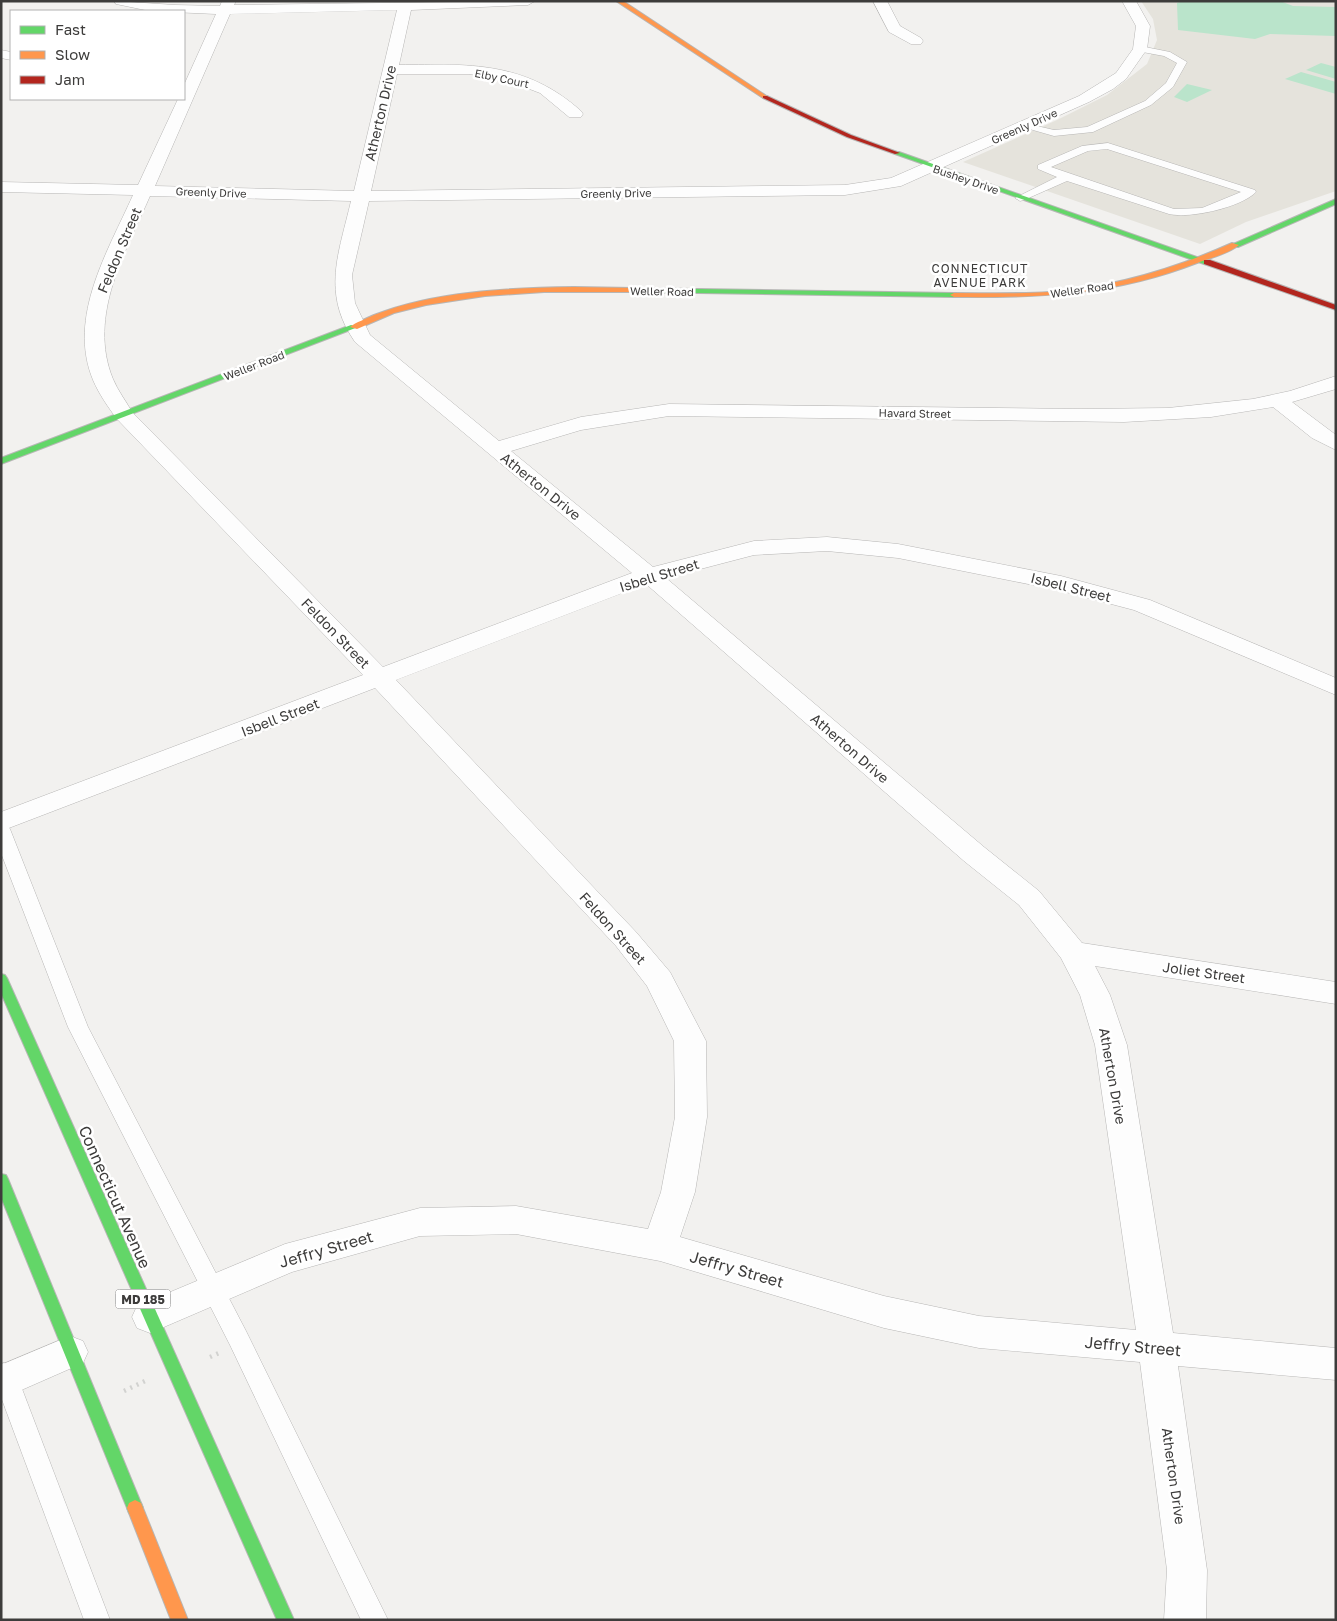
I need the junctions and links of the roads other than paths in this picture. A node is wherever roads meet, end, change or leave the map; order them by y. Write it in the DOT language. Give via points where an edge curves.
graph roads {
  1 [pos="121,1"];
  2 [pos="528,1"];
  3 [pos="619,1"];
  4 [pos="880,1"];
  5 [pos="1129,1"];
  6 [pos="406,4"];
  7 [pos="227,5"];
  8 [pos="916,40"];
  9 [pos="1140,49"];
  10 [pos="390,70"];
  11 [pos="185,94"];
  12 [pos="182,100"];
  13 [pos="575,114"];
  14 [pos="1024,126"];
  15 [pos="933,167"];
  16 [pos="1066,177"];
  17 [pos="1,187"];
  18 [pos="144,190"];
  19 [pos="360,196"];
  20 [pos="1020,198"];
  21 [pos="1336,201"];
  22 [pos="1199,260"];
  23 [pos="1336,308"];
  24 [pos="356,326"];
  25 [pos="1336,382"];
  26 [pos="1277,400"];
  27 [pos="124,415"];
  28 [pos="1336,444"];
  29 [pos="496,449"];
  30 [pos="1,461"];
  31 [pos="649,575"];
  32 [pos="379,679"];
  33 [pos="1336,687"];
  34 [pos="1,822"];
  35 [pos="1,829"];
  36 [pos="1073,952"];
  37 [pos="1,978"];
  38 [pos="1336,993"];
  39 [pos="1,1179"];
  40 [pos="660,1246"];
  41 [pos="213,1290"];
  42 [pos="150,1316"];
  43 [pos="1157,1349"];
  44 [pos="70,1352"];
  45 [pos="1336,1364"];
  46 [pos="3,1376"];
  47 [pos="96,1620"];
  48 [pos="180,1620"];
  49 [pos="286,1620"];
  50 [pos="375,1620"];
  51 [pos="1185,1620"];
  1 -- 7 [label="street" via="164,8"];
  2 -- 6 [label="street"];
  3 -- 15 [label="street, Bushey Drive" via="770,100 849,136"];
  4 -- 8 [label="street" via="894,28"];
  5 -- 9 [label="street, Greenly Drive" via="1144,26"];
  6 -- 7 [label="street"];
  6 -- 10 [label="street, Atherton Drive"];
  7 -- 11 [label="street, Feldon Street"];
  9 -- 14 [label="street, Greenly Drive" via="1121,76 1108,86"];
  9 -- 14 [label="lane" via="1163,51 1182,62 1170,85 1148,103 1089,130 1054,133"];
  10 -- 13 [label="street, Elby Court" via="450,69 505,76 547,91"];
  10 -- 19 [label="street, Atherton Drive"];
  12 -- 18 [label="street, Feldon Street"];
  14 -- 15 [label="street, Greenly Drive"];
  15 -- 19 [label="street, Greenly Drive" via="895,182 846,190"];
  15 -- 20 [label="street, Bushey Drive"];
  16 -- 16 [label="lane" via="1185,214 1199,213 1251,192 1108,146 1086,148 1042,167"];
  16 -- 20 [label="lane"];
  17 -- 18 [label="street, Greenly Drive"];
  18 -- 19 [label="street, Greenly Drive"];
  18 -- 27 [label="street, Feldon Street" via="101,287 96,314 101,375"];
  19 -- 24 [label="street, Atherton Drive" via="343,275 346,302"];
  20 -- 22 [label="street, Bushey Drive"];
  21 -- 22 [label="street, Weller Road" via="1296,215"];
  22 -- 23 [label="street, Bushey Drive"];
  22 -- 24 [label="street, Weller Road" via="1122,284 1050,294 579,290 483,293 378,315"];
  24 -- 27 [label="street, Weller Road"];
  24 -- 29 [label="street, Atherton Drive" via="362,338 381,355"];
  25 -- 26 [label="street, Havard Street"];
  26 -- 28 [label="street"];
  26 -- 29 [label="street, Havard Street" via="1217,410 1126,416 669,410 628,413"];
  27 -- 30 [label="street, Weller Road"];
  27 -- 32 [label="street, Feldon Street"];
  29 -- 31 [label="street, Atherton Drive"];
  31 -- 32 [label="street, Isbell Street"];
  31 -- 33 [label="street, Isbell Street" via="754,548 827,544 898,551 1061,583 1142,605"];
  31 -- 36 [label="street, Atherton Drive" via="1029,898"];
  32 -- 34 [label="street, Isbell Street"];
  32 -- 40 [label="street, Feldon Street" via="626,939 659,980 690,1040 691,1117 678,1192"];
  35 -- 41 [label="lane" via="78,1027"];
  36 -- 38 [label="street, Joliet Street"];
  36 -- 43 [label="street, Atherton Drive" via="1095,995 1110,1045"];
  37 -- 42 [label="street, Connecticut Avenue / MD 185"];
  39 -- 44 [label="street"];
  40 -- 41 [label="street, Jeffry Street" via="516,1220 420,1222 285,1259"];
  40 -- 43 [label="street, Jeffry Street" via="903,1316 979,1332"];
  41 -- 42 [label="street, Jeffry Street"];
  41 -- 50 [label="lane"];
  42 -- 49 [label="street, Connecticut Avenue / MD 185"];
  43 -- 45 [label="street, Jeffry Street"];
  43 -- 51 [label="street, Atherton Drive" via="1187,1570"];
  44 -- 46 [label="street"];
  44 -- 48 [label="street"];
  46 -- 47 [label="lane"];
}
